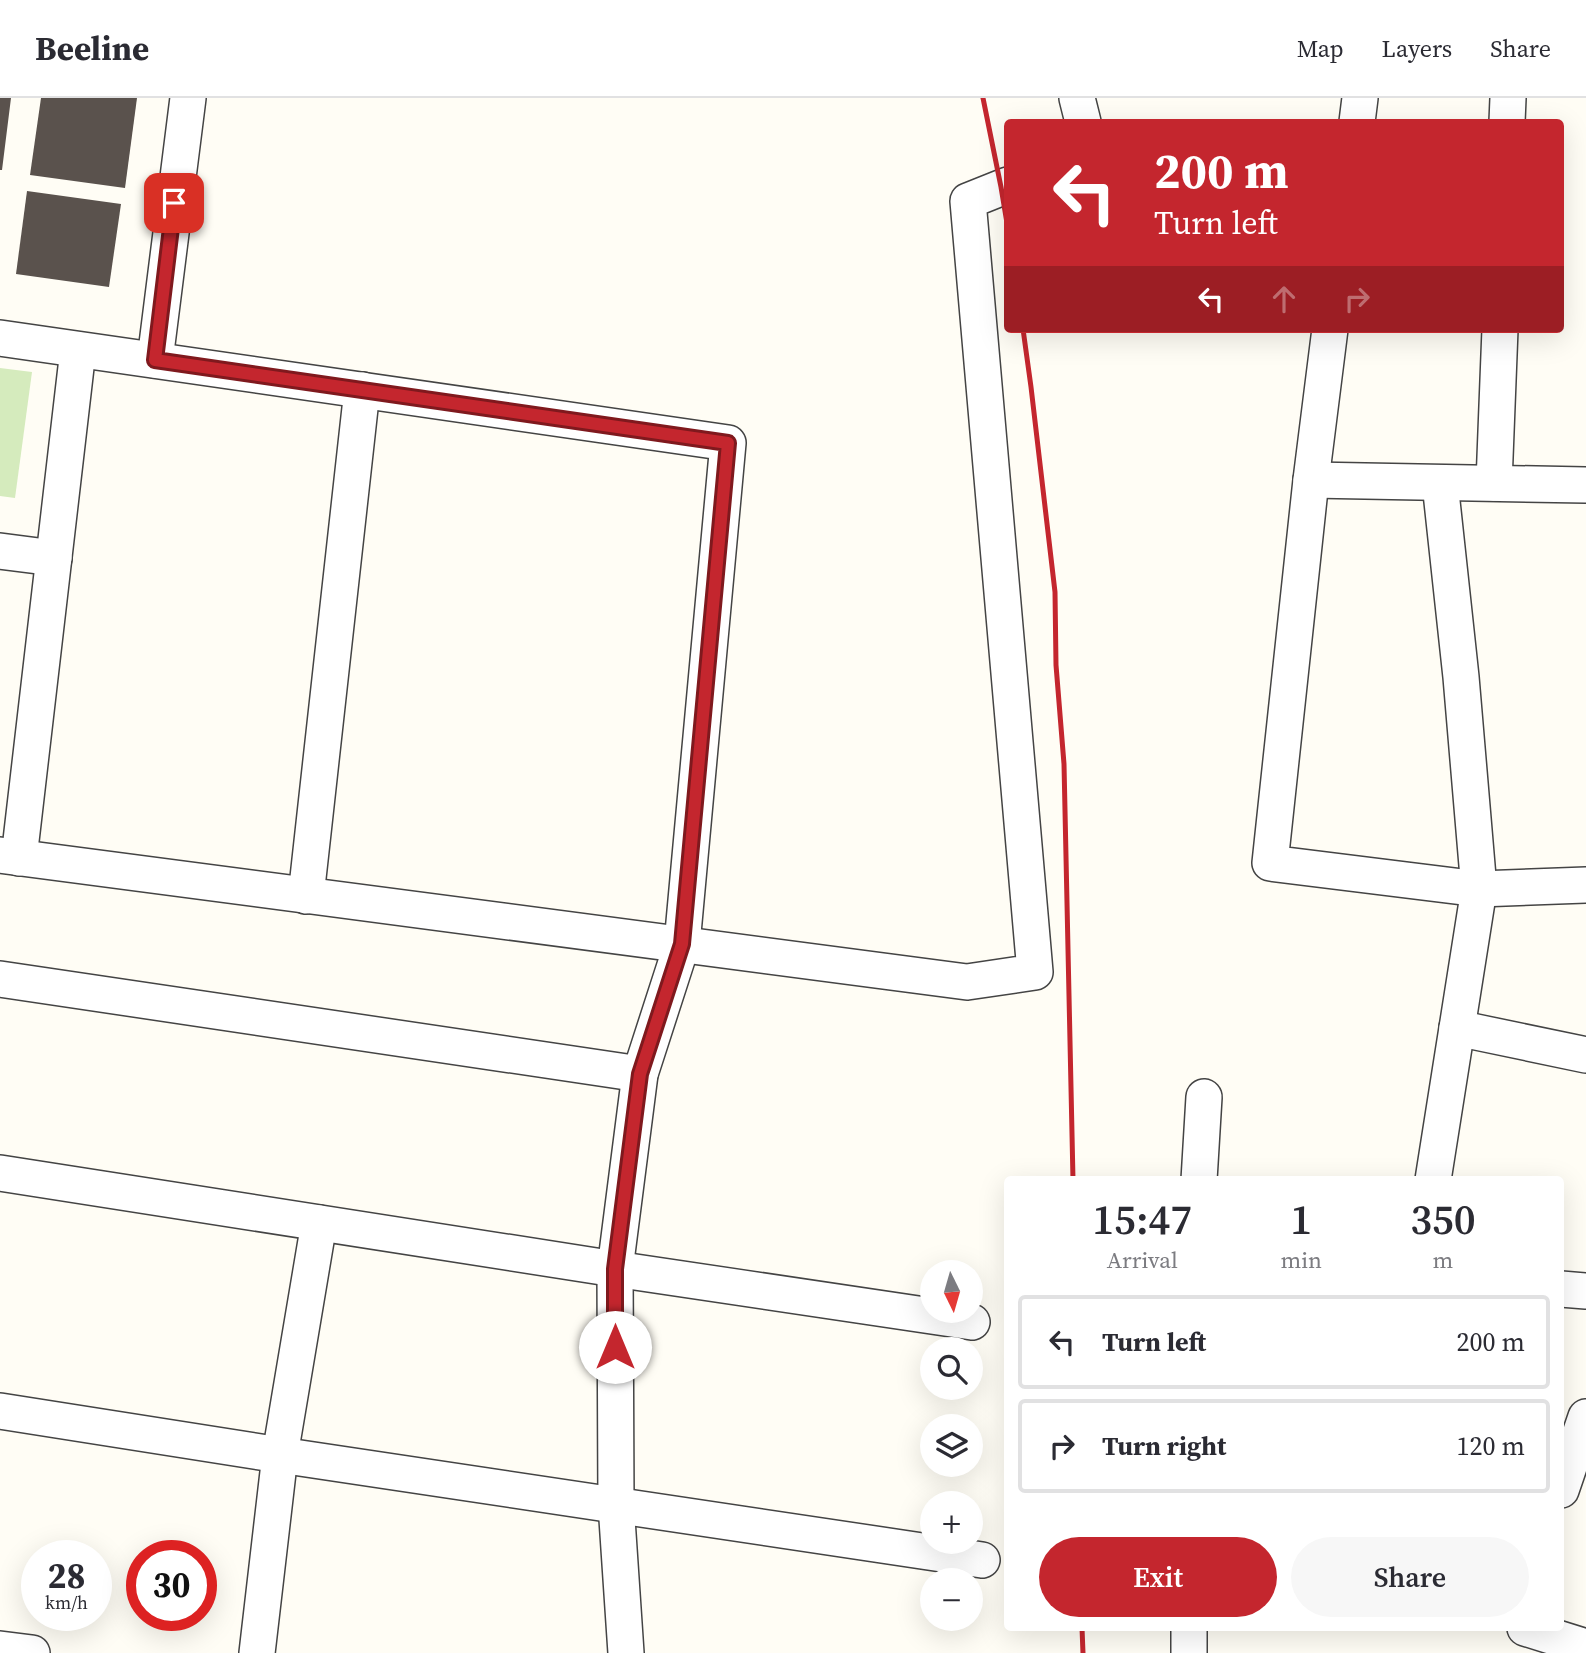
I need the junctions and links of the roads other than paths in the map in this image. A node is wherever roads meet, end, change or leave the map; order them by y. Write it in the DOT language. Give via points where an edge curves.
graph roads {
  1 [pos="188,98"];
  2 [pos="1077,98"];
  3 [pos="1360,98"];
  4 [pos="1508,98"];
  5 [pos="1082,119"];
  6 [pos="1357,119"];
  7 [pos="1507,119"];
  8 [pos="1004,187"];
  9 [pos="1329,333"];
  10 [pos="1500,333"];
  11 [pos="0,338"];
  12 [pos="78,349"];
  13 [pos="155,360"];
  14 [pos="362,390"];
  15 [pos="1311,480"];
  16 [pos="1440,483"];
  17 [pos="1494,483"];
  18 [pos="1586,485"];
  19 [pos="0,551"];
  20 [pos="54,558"];
  21 [pos="10,857"];
  22 [pos="1586,885"];
  23 [pos="1479,889"];
  24 [pos="306,896"];
  25 [pos="682,944"];
  26 [pos="0,979"];
  27 [pos="1457,1028"];
  28 [pos="1586,1055"];
  29 [pos="640,1074"];
  30 [pos="1204,1097"];
  31 [pos="0,1174"];
  32 [pos="1199,1176"];
  33 [pos="1434,1176"];
  34 [pos="319,1223"];
  35 [pos="615,1269"];
  36 [pos="1564,1289"];
  37 [pos="1586,1291"];
  38 [pos="920,1314"];
  39 [pos="0,1411"];
  40 [pos="1586,1417"];
  41 [pos="280,1455"];
  42 [pos="1564,1481"];
  43 [pos="615,1504"];
  44 [pos="982,1560"];
  45 [pos="1189,1631"];
  46 [pos="1535,1631"];
  47 [pos="1586,1647"];
  48 [pos="0,1649"];
  49 [pos="32,1653"];
  50 [pos="257,1653"];
  51 [pos="626,1653"];
  52 [pos="1189,1653"];
  1 -- 13 [label="street"];
  2 -- 5 [label="street"];
  3 -- 6 [label="street"];
  4 -- 7 [label="street"];
  8 -- 25 [label="street" via="968,201 1035,972 967,982"];
  9 -- 15 [label="street"];
  10 -- 17 [label="street"];
  11 -- 12 [label="street"];
  12 -- 13 [label="street"];
  12 -- 20 [label="street"];
  13 -- 14 [label="street"];
  14 -- 24 [label="street"];
  14 -- 25 [label="street" via="728,443"];
  15 -- 16 [label="street"];
  15 -- 23 [label="street" via="1270,863"];
  16 -- 17 [label="street"];
  16 -- 23 [label="street"];
  17 -- 18 [label="street"];
  19 -- 20 [label="street"];
  20 -- 21 [label="street"];
  21 -- 24 [label="street"];
  22 -- 23 [label="street"];
  23 -- 27 [label="street"];
  24 -- 25 [label="street"];
  25 -- 29 [label="street"];
  26 -- 29 [label="street"];
  27 -- 28 [label="street"];
  27 -- 33 [label="street"];
  29 -- 35 [label="street"];
  30 -- 32 [label="street"];
  31 -- 34 [label="street"];
  34 -- 35 [label="street"];
  34 -- 41 [label="street"];
  35 -- 38 [label="street"];
  35 -- 43 [label="street"];
  36 -- 37 [label="street"];
  39 -- 41 [label="street"];
  40 -- 42 [label="street"];
  41 -- 43 [label="street"];
  41 -- 50 [label="street"];
  43 -- 44 [label="street"];
  43 -- 51 [label="street"];
  45 -- 52 [label="street"];
  46 -- 47 [label="street"];
  48 -- 49 [label="street"];
}
